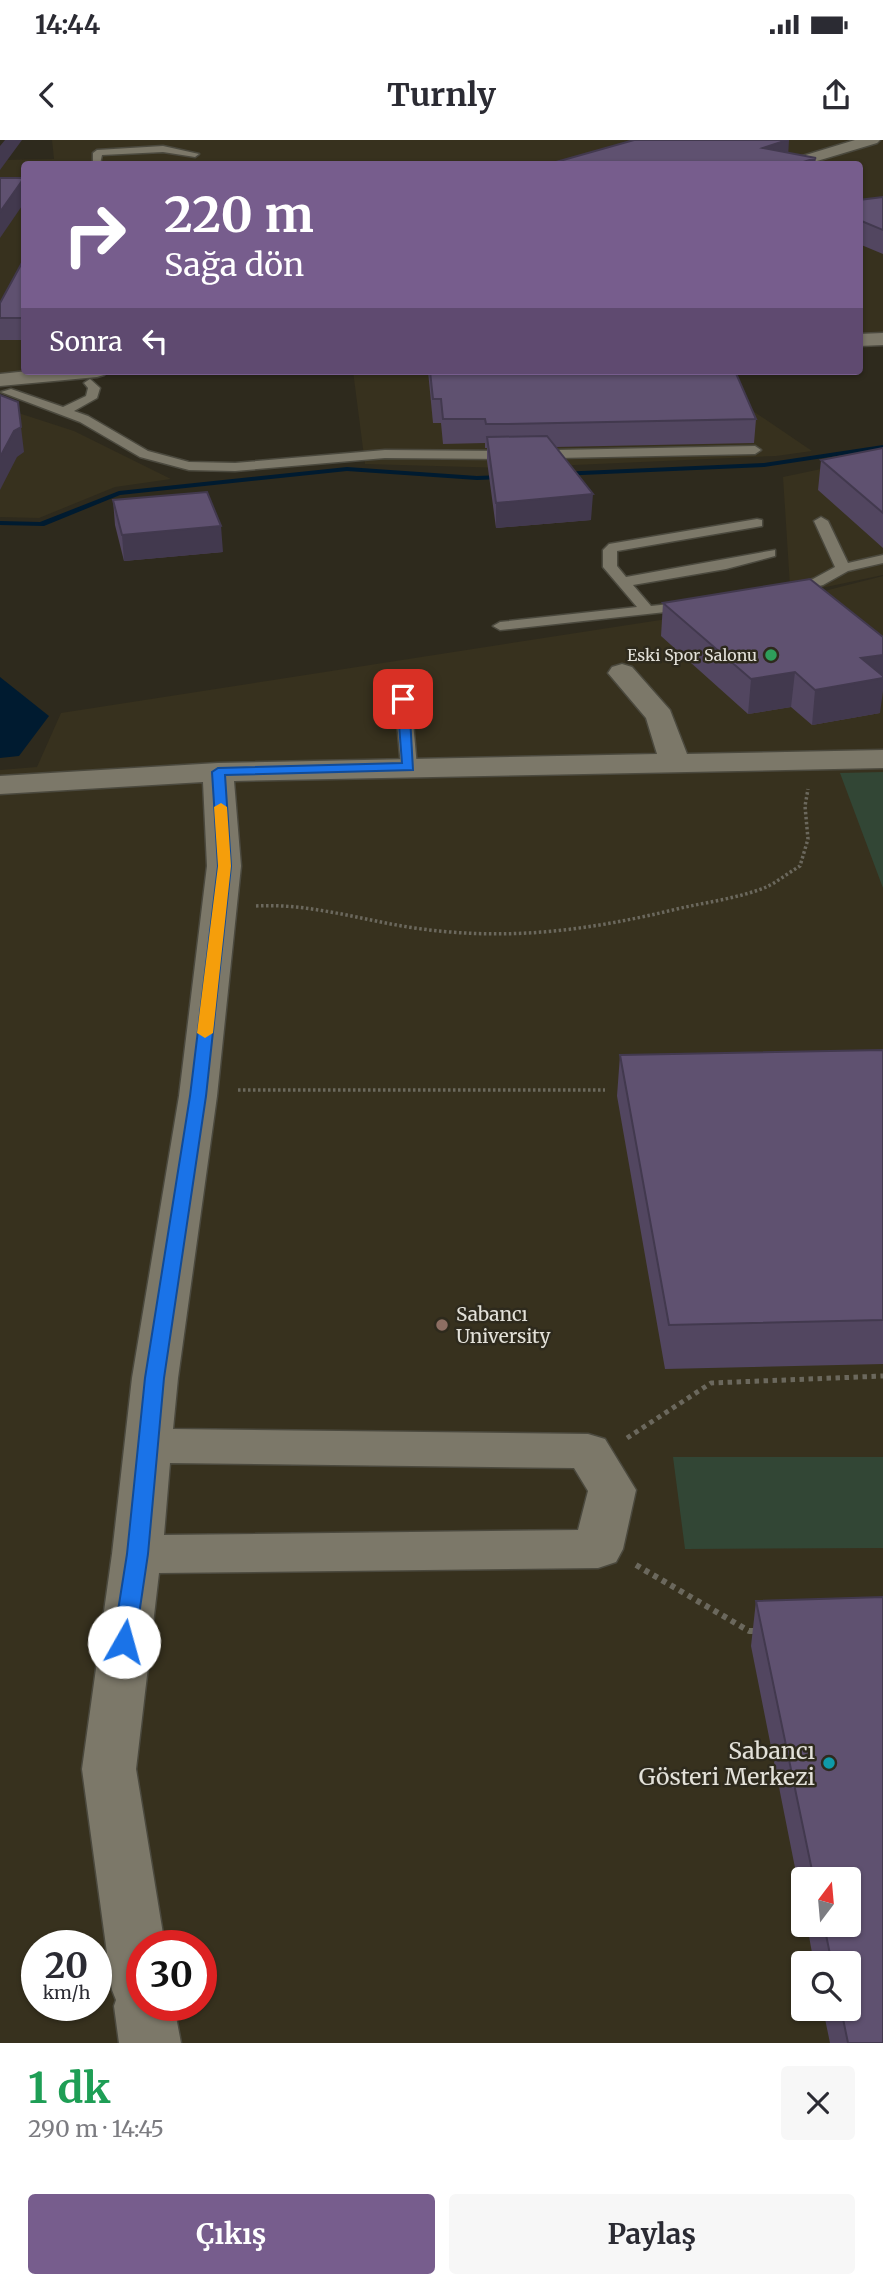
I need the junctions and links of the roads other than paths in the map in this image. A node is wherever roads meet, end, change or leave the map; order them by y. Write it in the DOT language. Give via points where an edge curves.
graph roads {
  1 [pos="872,140"];
  2 [pos="161,144"];
  3 [pos="195,154"];
  4 [pos="97,161"];
  5 [pos="802,161"];
  6 [pos="883,339"];
  7 [pos="863,340"];
  8 [pos="93,377"];
  9 [pos="3,386"];
  10 [pos="63,412"];
  11 [pos="755,450"];
  12 [pos="821,521"];
  13 [pos="757,523"];
  14 [pos="770,553"];
  15 [pos="883,559"];
  16 [pos="843,568"];
  17 [pos="623,582"];
  18 [pos="771,594"];
  19 [pos="710,603"];
  20 [pos="648,611"];
  21 [pos="500,626"];
  22 [pos="622,673"];
  23 [pos="401,676"];
  24 [pos="883,759"];
  25 [pos="675,762"];
  26 [pos="409,767"];
  27 [pos="218,772"];
  28 [pos="0,785"];
  29 [pos="147,1446"];
  30 [pos="137,1554"];
  31 [pos="133,1930"];
  32 [pos="146,2021"];
  33 [pos="150,2043"];
  1 -- 5 [label="street"];
  2 -- 3 [label="lane"];
  2 -- 4 [label="lane" via="98,152"];
  6 -- 7 [label="street"];
  8 -- 9 [label="street"];
  8 -- 10 [label="lane" via="90,398"];
  9 -- 10 [label="lane"];
  10 -- 11 [label="lane" via="106,430 144,454 202,467 385,454"];
  12 -- 16 [label="lane"];
  13 -- 17 [label="lane" via="614,547 608,561"];
  14 -- 17 [label="lane"];
  15 -- 16 [label="lane"];
  16 -- 18 [label="lane" via="818,582"];
  17 -- 20 [label="lane"];
  19 -- 20 [label="lane"];
  20 -- 21 [label="lane"];
  22 -- 25 [label="street" via="660,716"];
  23 -- 26 [label="lane"];
  24 -- 25 [label="street"];
  25 -- 26 [label="street"];
  26 -- 27 [label="street"];
  27 -- 28 [label="street"];
  27 -- 29 [label="street" via="225,866"];
  29 -- 30 [label="street"];
  29 -- 30 [label="street" via="588,1451 612,1490 598,1549"];
  30 -- 31 [label="street" via="109,1769"];
  32 -- 33 [label="street"];
}
